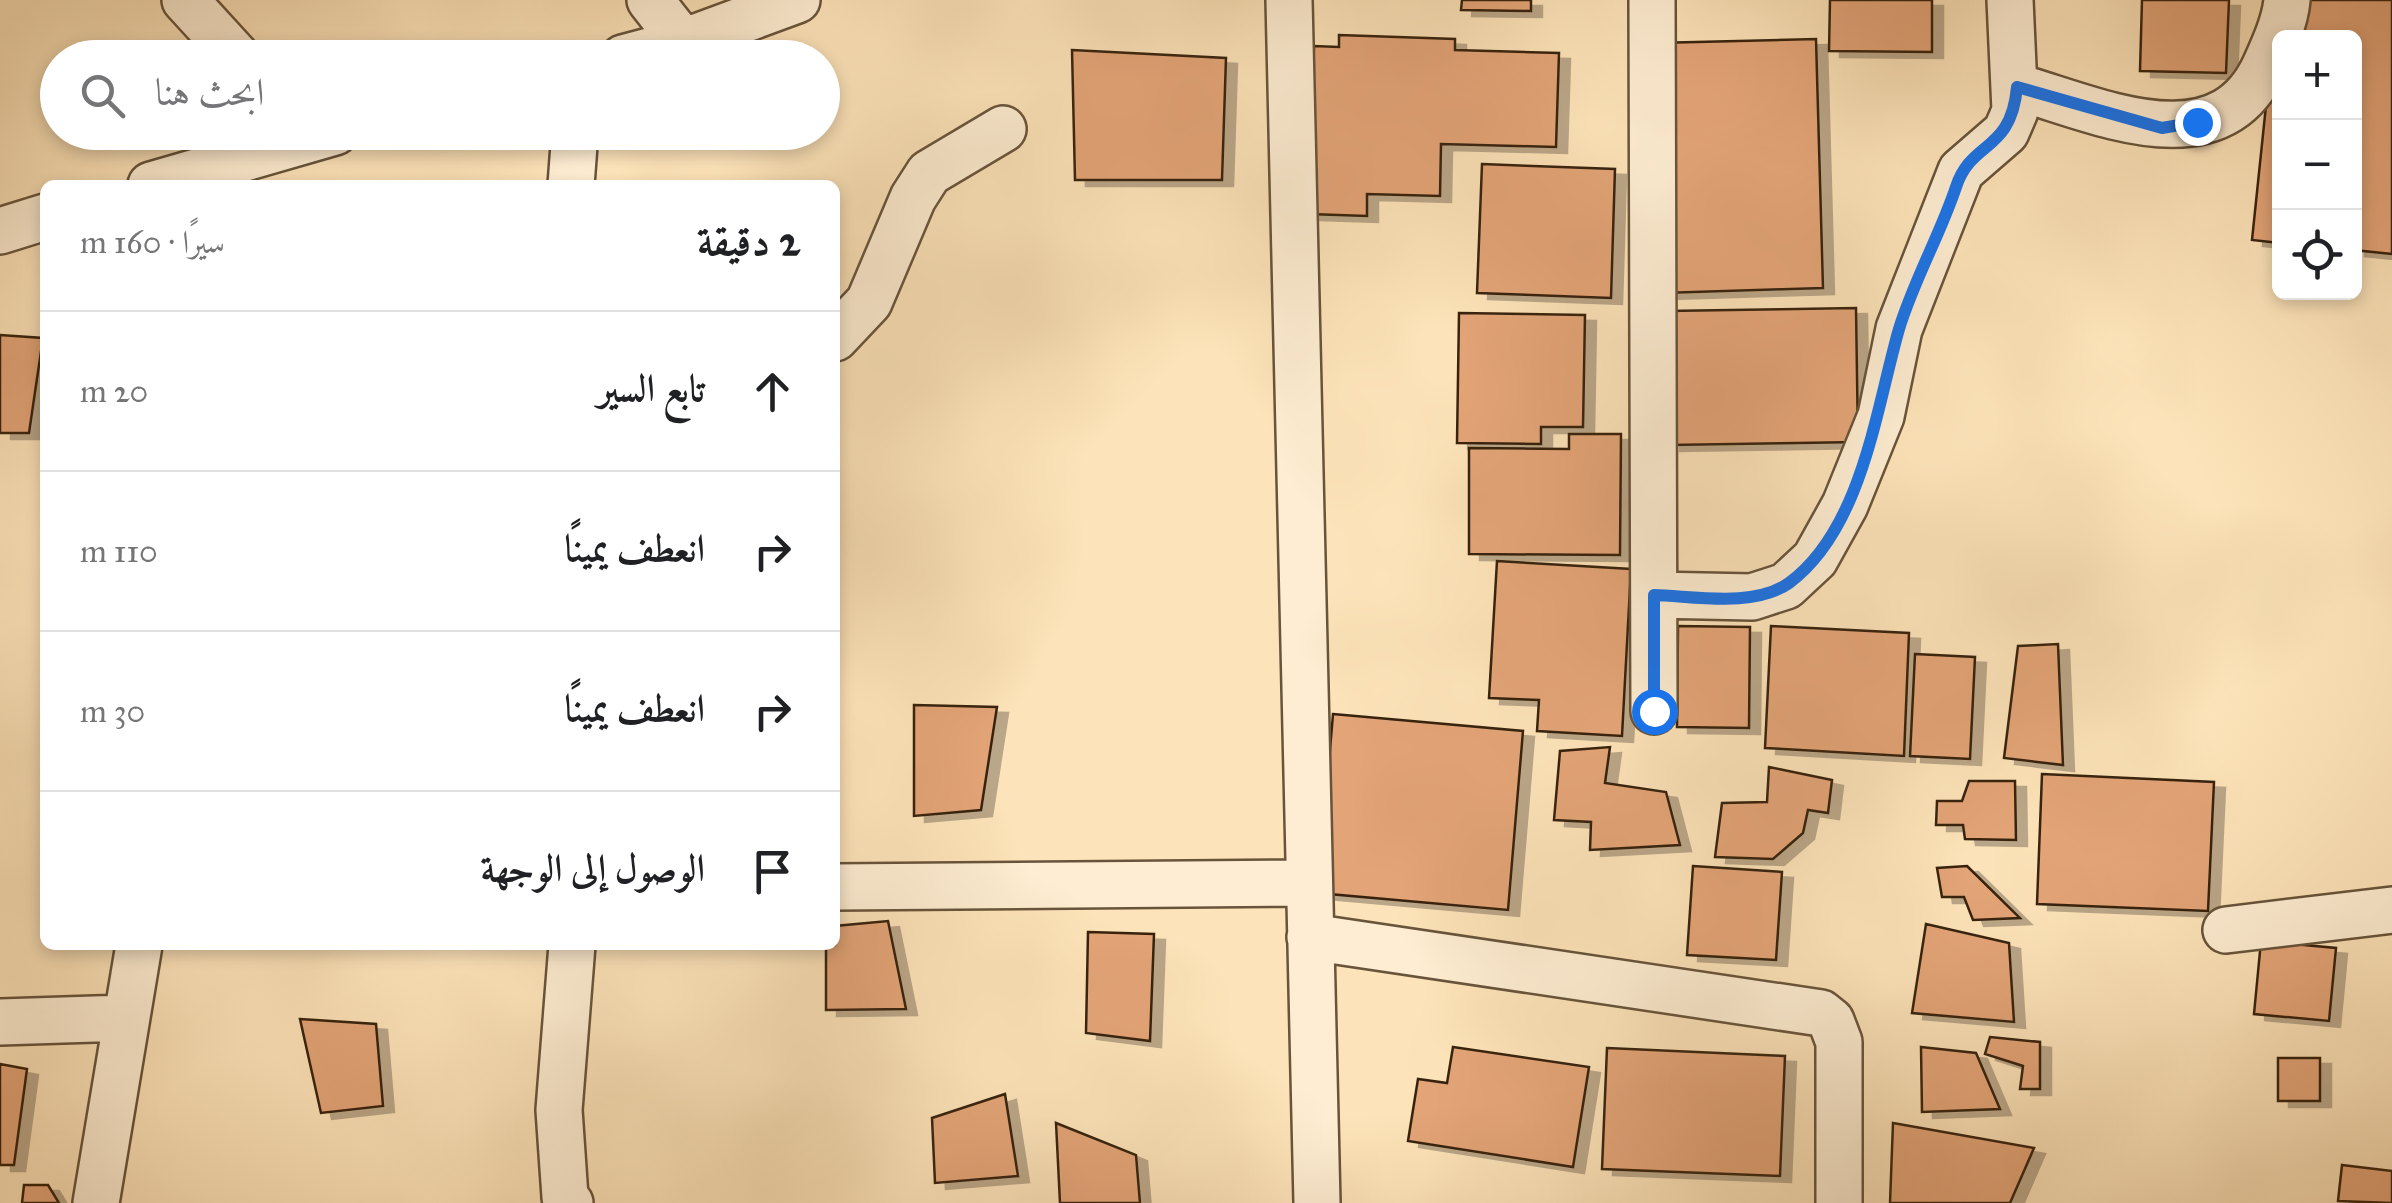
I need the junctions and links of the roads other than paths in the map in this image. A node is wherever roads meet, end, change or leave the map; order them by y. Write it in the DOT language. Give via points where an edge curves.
graph roads {
  1 [pos="185,0"];
  2 [pos="650,0"];
  3 [pos="796,0"];
  4 [pos="1289,0"];
  5 [pos="1652,0"];
  6 [pos="2010,0"];
  7 [pos="2287,0"];
  8 [pos="222,40"];
  9 [pos="681,40"];
  10 [pos="688,40"];
  11 [pos="2017,87"];
  12 [pos="1003,129"];
  13 [pos="574,150"];
  14 [pos="273,155"];
  15 [pos="171,180"];
  16 [pos="571,180"];
  17 [pos="40,219"];
  18 [pos="0,231"];
  19 [pos="840,333"];
  20 [pos="1654,595"];
  21 [pos="1654,711"];
  22 [pos="1309,884"];
  23 [pos="840,888"];
  24 [pos="2392,910"];
  25 [pos="2226,930"];
  26 [pos="1310,937"];
  27 [pos="137,950"];
  28 [pos="572,950"];
  29 [pos="126,1018"];
  30 [pos="0,1022"];
  31 [pos="96,1203"];
  32 [pos="570,1203"];
  33 [pos="1317,1203"];
  34 [pos="1838,1203"];
  1 -- 8 [label="street"];
  2 -- 9 [label="street"];
  3 -- 10 [label="street"];
  4 -- 22 [label="street"];
  5 -- 20 [label="street"];
  6 -- 11 [label="street"];
  7 -- 11 [label="street" via="2252,93 2234,110 2197,122 2162,128"];
  11 -- 20 [label="street" via="2006,132 1961,171 1900,328 1881,416 1816,559 1786,586 1752,597"];
  12 -- 19 [label="street" via="929,173 869,302"];
  13 -- 16 [label="street"];
  14 -- 15 [label="street"];
  17 -- 18 [label="street"];
  20 -- 21 [label="street"];
  22 -- 23 [label="street"];
  22 -- 26 [label="street"];
  24 -- 25 [label="street"];
  26 -- 33 [label="street"];
  26 -- 34 [label="street" via="1821,1013 1839,1042"];
  27 -- 29 [label="street"];
  28 -- 32 [label="street" via="560,1110"];
  29 -- 30 [label="street"];
  29 -- 31 [label="street"];
}
